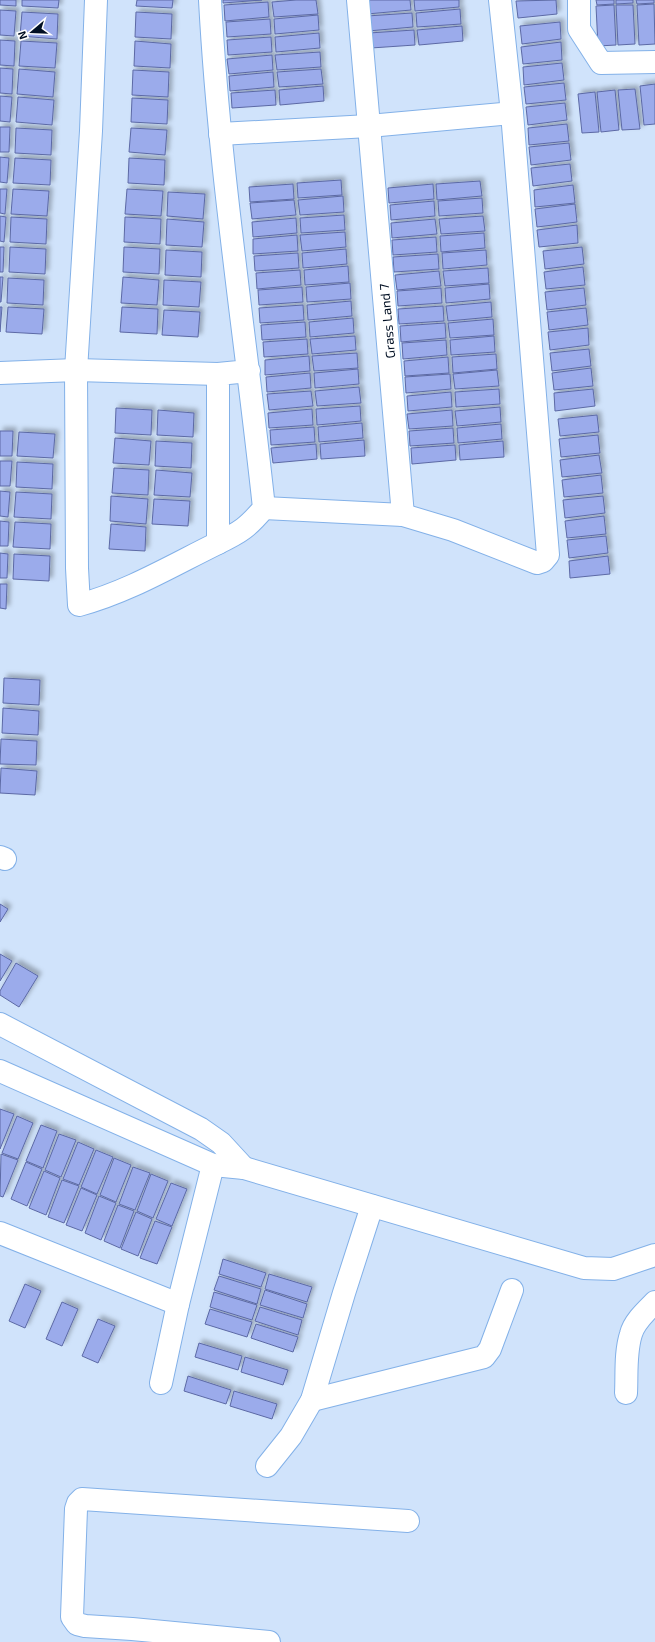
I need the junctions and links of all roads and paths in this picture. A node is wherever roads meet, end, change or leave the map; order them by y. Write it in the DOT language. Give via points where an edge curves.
graph roads {
  1 [pos="96,0"];
  2 [pos="210,0"];
  3 [pos="358,0"];
  4 [pos="500,0"];
  5 [pos="579,0"];
  6 [pos="655,62"];
  7 [pos="512,113"];
  8 [pos="369,126"];
  9 [pos="220,134"];
  10 [pos="76,370"];
  11 [pos="249,371"];
  12 [pos="0,373"];
  13 [pos="218,374"];
  14 [pos="264,508"];
  15 [pos="403,515"];
  16 [pos="218,543"];
  17 [pos="0,1024"];
  18 [pos="0,1071"];
  19 [pos="213,1165"];
  20 [pos="244,1168"];
  21 [pos="372,1206"];
  22 [pos="0,1233"];
  23 [pos="655,1256"];
  24 [pos="512,1290"];
  25 [pos="655,1302"];
  26 [pos="178,1304"];
  27 [pos="161,1383"];
  28 [pos="626,1393"];
  29 [pos="312,1400"];
  30 [pos="267,1466"];
  31 [pos="408,1521"];
  32 [pos="269,1642"];
  1 -- 10 [label="street" via="91,131"];
  2 -- 9 [label="street"];
  3 -- 8 [label="street, Grass Land 7"];
  4 -- 7 [label="street"];
  5 -- 6 [label="street" via="579,29 600,63"];
  7 -- 8 [label="street"];
  7 -- 15 [label="street" via="548,554 543,561 537,563 453,530"];
  8 -- 9 [label="street"];
  8 -- 15 [label="street, Grass Land 7"];
  9 -- 11 [label="street"];
  10 -- 12 [label="street"];
  10 -- 13 [label="street"];
  10 -- 16 [label="street" via="79,605 144,579"];
  11 -- 13 [label="street"];
  11 -- 14 [label="street"];
  13 -- 16 [label="street"];
  14 -- 15 [label="street"];
  14 -- 16 [label="street" via="250,525"];
  17 -- 20 [label="street" via="201,1129 221,1143"];
  18 -- 19 [label="street"];
  19 -- 20 [label="street"];
  19 -- 26 [label="street"];
  20 -- 21 [label="street"];
  21 -- 23 [label="street" via="584,1268 613,1269"];
  21 -- 29 [label="street"];
  22 -- 26 [label="street"];
  24 -- 29 [label="street" via="490,1349 484,1357"];
  25 -- 28 [label="street" via="631,1333"];
  26 -- 27 [label="street"];
  29 -- 30 [label="street" via="291,1436"];
  31 -- 32 [label="street" via="82,1500 78,1503 72,1618 77,1624"];
}
